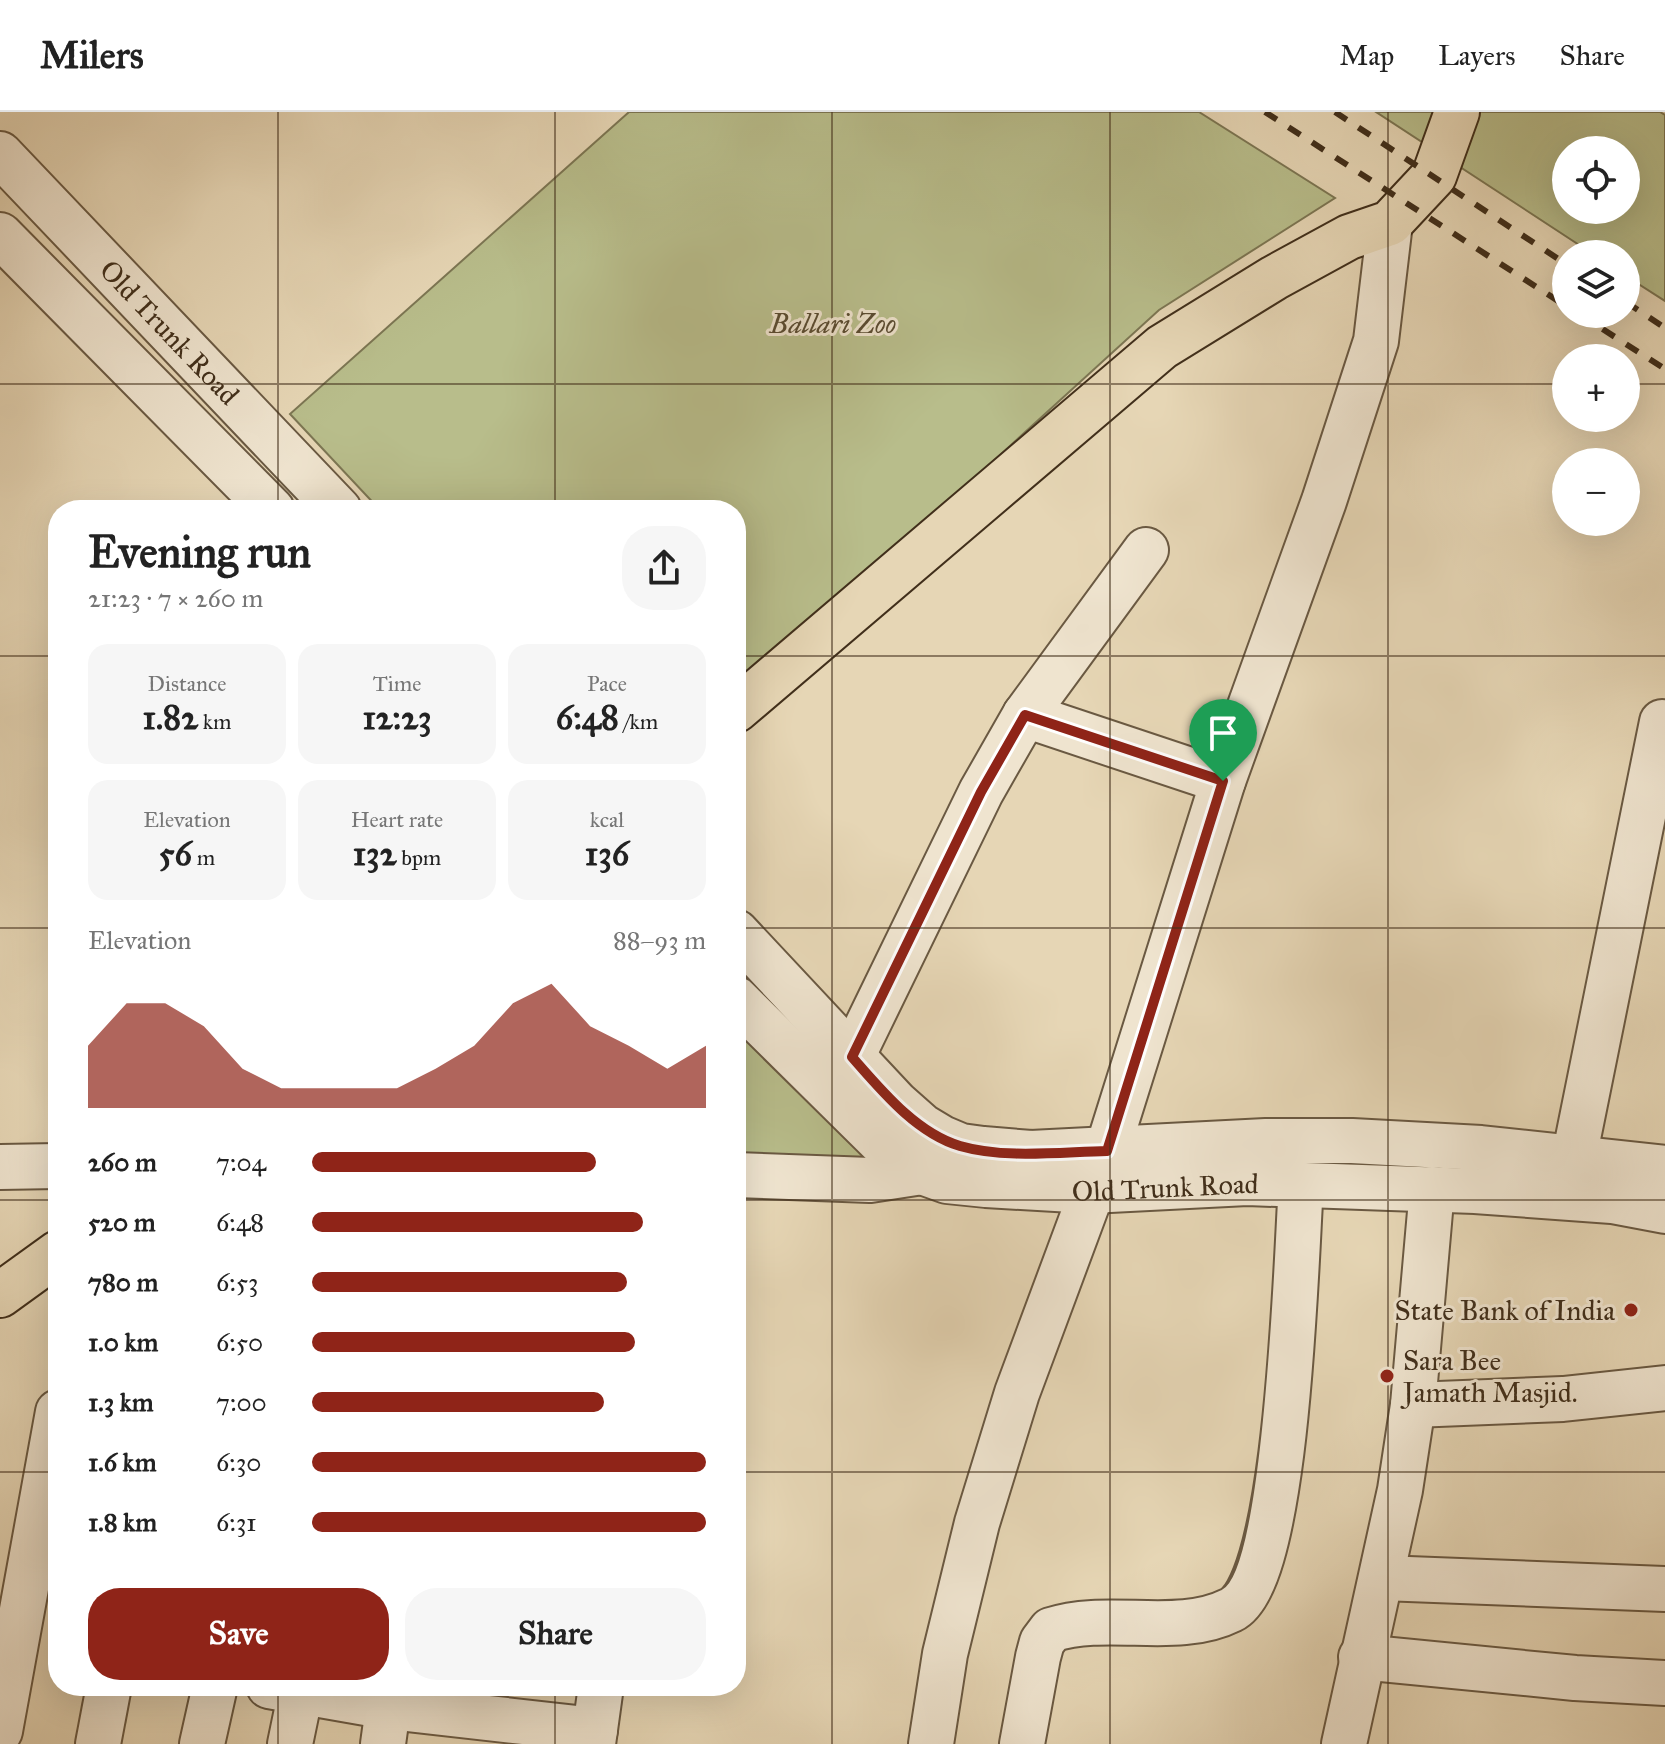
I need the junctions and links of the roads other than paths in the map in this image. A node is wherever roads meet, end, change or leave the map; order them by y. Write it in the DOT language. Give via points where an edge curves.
graph roads {
  1 [pos="1457,112"];
  2 [pos="0,154"];
  3 [pos="1390,223"];
  4 [pos="0,235"];
  5 [pos="262,500"];
  6 [pos="329,500"];
  7 [pos="1146,550"];
  8 [pos="746,701"];
  9 [pos="1025,715"];
  10 [pos="1662,722"];
  11 [pos="1223,781"];
  12 [pos="746,943"];
  13 [pos="746,1009"];
  14 [pos="852,1057"];
  15 [pos="1107,1151"];
  16 [pos="1574,1158"];
  17 [pos="48,1166"];
  18 [pos="0,1167"];
  19 [pos="1665,1168"];
  20 [pos="922,1172"];
  21 [pos="746,1175"];
  22 [pos="1301,1185"];
  23 [pos="1432,1189"];
  24 [pos="1090,1191"];
  25 [pos="1665,1211"];
  26 [pos="48,1260"];
  27 [pos="0,1295"];
  28 [pos="1665,1388"];
  29 [pos="1413,1405"];
  30 [pos="48,1467"];
  31 [pos="1382,1578"];
  32 [pos="1665,1589"];
  33 [pos="1361,1657"];
  34 [pos="1665,1683"];
  35 [pos="107,1696"];
  36 [pos="213,1696"];
  37 [pos="290,1696"];
  38 [pos="322,1696"];
  39 [pos="600,1696"];
  40 [pos="387,1712"];
  41 [pos="0,1731"];
  42 [pos="594,1737"];
  43 [pos="98,1744"];
  44 [pos="202,1744"];
  45 [pos="290,1744"];
  46 [pos="931,1744"];
  47 [pos="1022,1744"];
  48 [pos="1344,1744"];
  1 -- 3 [label="main road" via="1434,176"];
  2 -- 6 [label="street, Old Trunk Road"];
  3 -- 8 [label="main road" via="1349,237 1299,264 1162,347"];
  3 -- 11 [label="street" via="1376,341"];
  4 -- 5 [label="street, Old Trunk Road"];
  7 -- 9 [label="street"];
  9 -- 11 [label="street"];
  9 -- 14 [label="street" via="981,792"];
  10 -- 16 [label="street"];
  11 -- 15 [label="street"];
  12 -- 14 [label="street"];
  13 -- 20 [label="street, Old Trunk Road" via="892,1153"];
  14 -- 15 [label="street" via="922,1126 961,1146 1031,1153"];
  15 -- 16 [label="street" via="1352,1141"];
  15 -- 24 [label="street"];
  16 -- 19 [label="street"];
  17 -- 18 [label="street"];
  20 -- 21 [label="street" via="870,1180"];
  20 -- 24 [label="street, Old Trunk Road" via="947,1181"];
  22 -- 23 [label="street, Old Trunk Road"];
  22 -- 24 [label="street, Old Trunk Road"];
  22 -- 47 [label="street" via="1284,1439 1266,1549 1252,1589 1235,1609 1207,1620 1094,1622 1051,1630 1038,1657"];
  23 -- 25 [label="street, Old Trunk Road" via="1612,1201"];
  23 -- 29 [label="street"];
  24 -- 46 [label="street" via="1017,1393 977,1523 945,1654"];
  26 -- 27 [label="main road"];
  28 -- 29 [label="street" via="1563,1399"];
  29 -- 31 [label="street"];
  30 -- 41 [label="street"];
  31 -- 32 [label="street"];
  31 -- 33 [label="street"];
  33 -- 34 [label="street"];
  33 -- 48 [label="street"];
  35 -- 43 [label="street"];
  36 -- 44 [label="street"];
  37 -- 45 [label="street"];
  38 -- 40 [label="street"];
  39 -- 42 [label="street"];
  40 -- 42 [label="street"];
}
